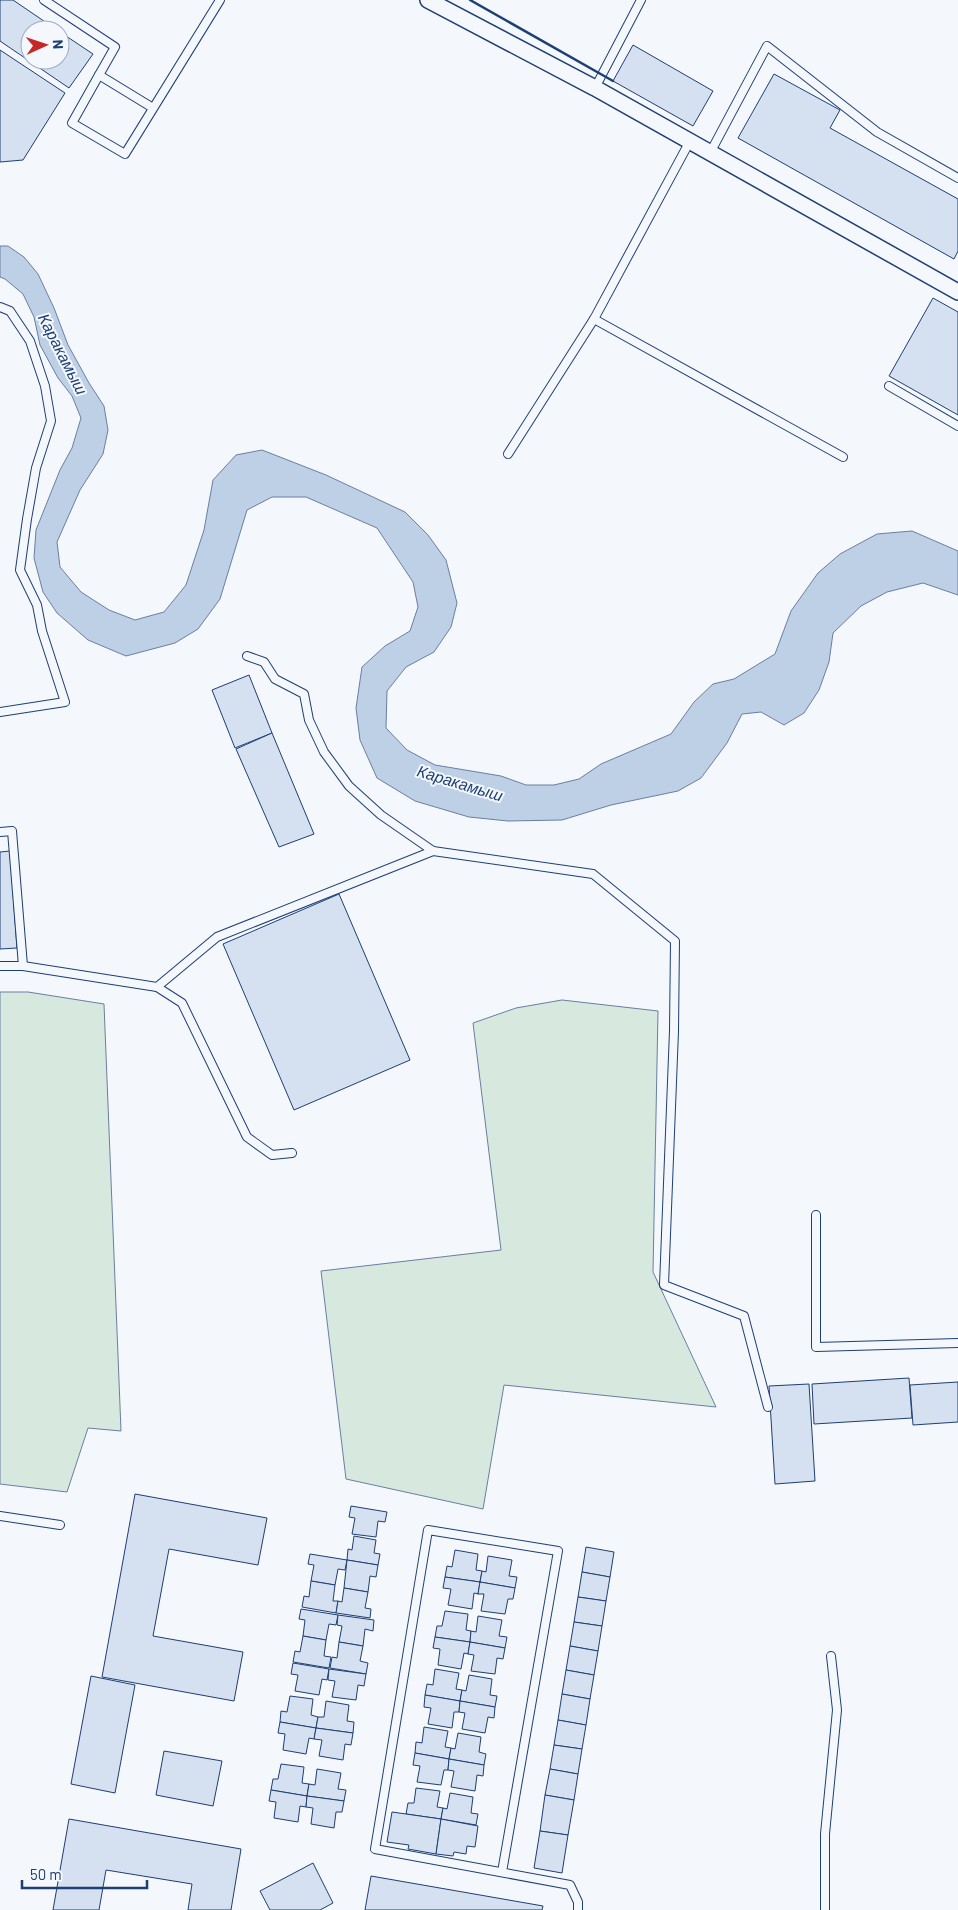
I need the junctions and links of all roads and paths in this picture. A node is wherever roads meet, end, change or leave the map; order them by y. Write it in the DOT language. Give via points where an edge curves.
graph roads {
  1 [pos="44,0"];
  2 [pos="220,0"];
  3 [pos="428,0"];
  4 [pos="641,0"];
  5 [pos="99,75"];
  6 [pos="595,88"];
  7 [pos="154,108"];
  8 [pos="690,141"];
  9 [pos="710,152"];
  10 [pos="958,178"];
  11 [pos="958,292"];
  12 [pos="0,306"];
  13 [pos="594,319"];
  14 [pos="889,386"];
  15 [pos="958,426"];
  16 [pos="508,454"];
  17 [pos="843,457"];
  18 [pos="246,656"];
  19 [pos="0,712"];
  20 [pos="0,832"];
  21 [pos="433,851"];
  22 [pos="0,966"];
  23 [pos="24,966"];
  24 [pos="157,987"];
  25 [pos="292,1153"];
  26 [pos="816,1215"];
  27 [pos="958,1343"];
  28 [pos="768,1407"];
  29 [pos="0,1516"];
  30 [pos="60,1525"];
  31 [pos="831,1656"];
  32 [pos="502,1872"];
  33 [pos="578,1910"];
  34 [pos="825,1910"];
  1 -- 5 [label="lane" via="115,47"];
  2 -- 7 [label="lane"];
  3 -- 6 [label="street"];
  4 -- 6 [label="lane"];
  5 -- 7 [label="lane"];
  5 -- 7 [label="lane" via="72,123 125,154"];
  6 -- 8 [label="street"];
  8 -- 9 [label="street"];
  8 -- 13 [label="lane"];
  9 -- 10 [label="lane" via="767,46 877,132"];
  9 -- 11 [label="street"];
  12 -- 19 [label="lane" via="10,311 30,341 45,386 52,421 36,468 20,570 37,605 65,702"];
  13 -- 16 [label="lane"];
  13 -- 17 [label="lane"];
  14 -- 15 [label="lane"];
  18 -- 21 [label="lane" via="264,662 275,679 304,694 310,720 324,752 349,786 381,816"];
  20 -- 23 [label="lane" via="12,831"];
  21 -- 24 [label="lane" via="217,937"];
  21 -- 28 [label="lane" via="593,874 674,941 674,1031 664,1285 744,1316"];
  22 -- 23 [label="lane"];
  23 -- 24 [label="lane"];
  24 -- 25 [label="lane" via="182,1003 247,1137 272,1155"];
  26 -- 27 [label="lane" via="816,1347"];
  29 -- 30 [label="lane"];
  31 -- 34 [label="lane" via="837,1710 825,1834"];
  32 -- 32 [label="lane" via="558,1551 428,1530 375,1848"];
  32 -- 33 [label="lane" via="570,1885"];
}
